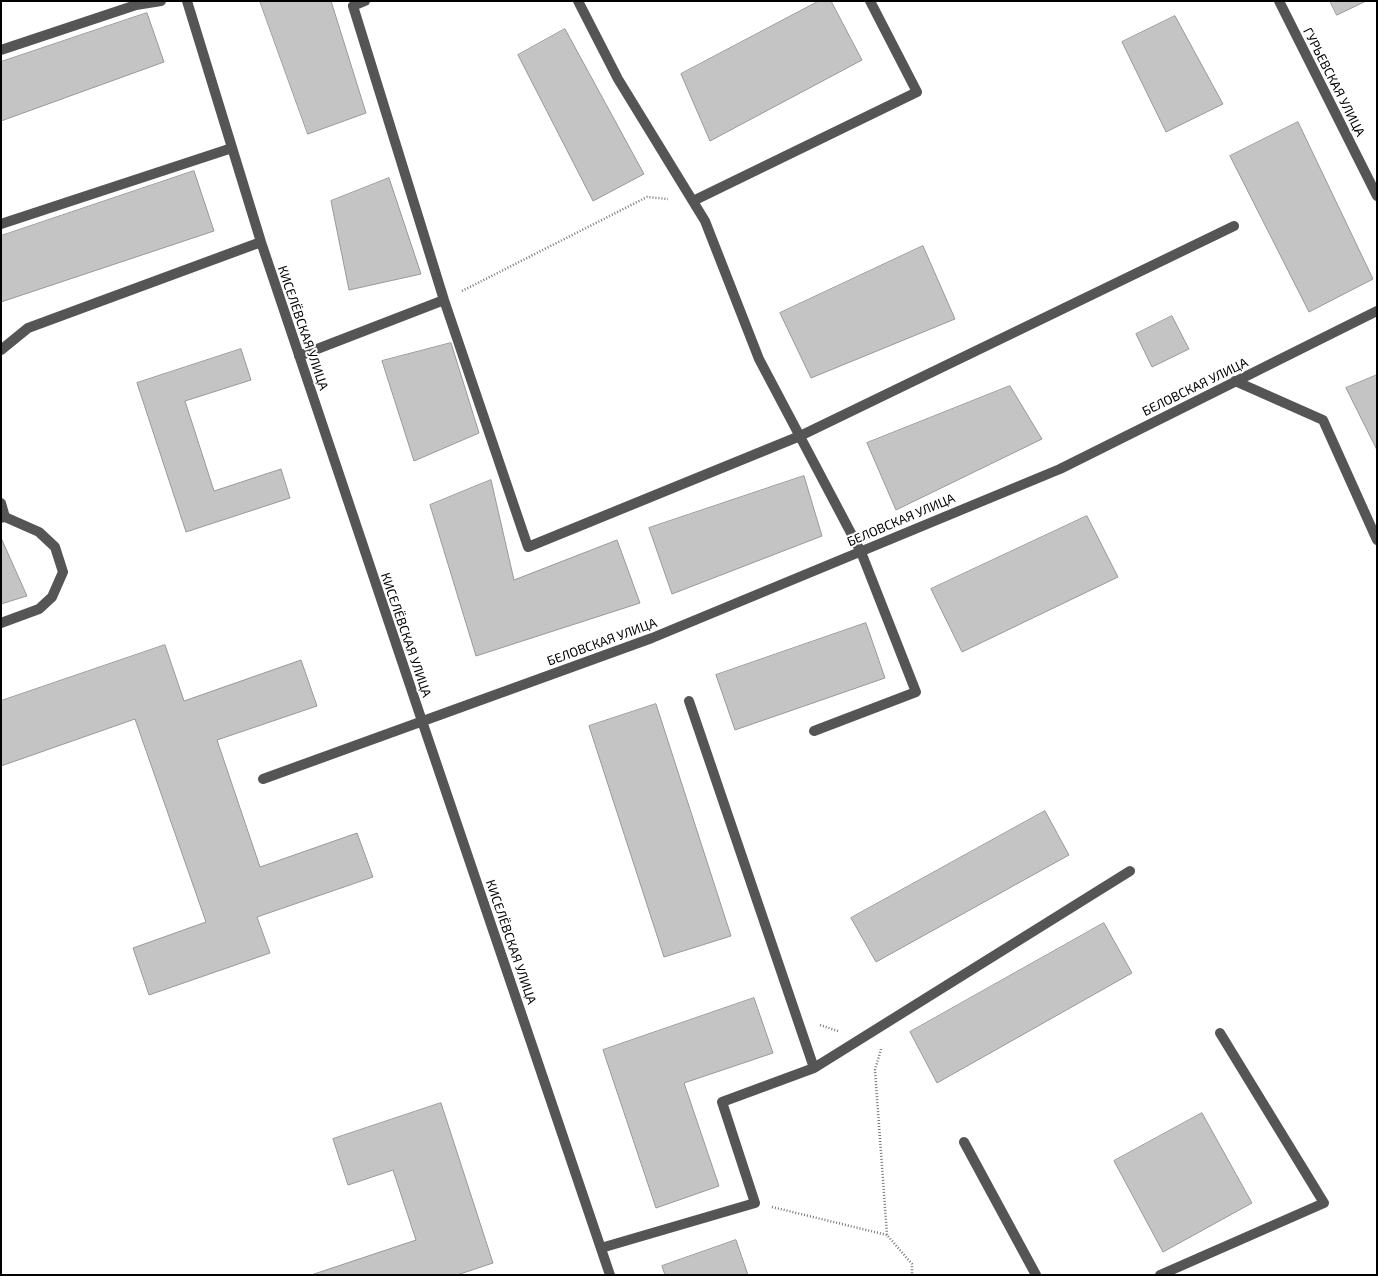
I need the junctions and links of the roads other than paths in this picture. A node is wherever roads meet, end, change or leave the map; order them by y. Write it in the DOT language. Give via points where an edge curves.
graph roads {
  1 [pos="125,1"];
  2 [pos="161,1"];
  3 [pos="187,1"];
  4 [pos="364,1"];
  5 [pos="578,1"];
  6 [pos="870,1"];
  7 [pos="1279,1"];
  8 [pos="136,5"];
  9 [pos="1,50"];
  10 [pos="232,148"];
  11 [pos="1377,196"];
  12 [pos="693,201"];
  13 [pos="1,224"];
  14 [pos="1234,226"];
  15 [pos="261,242"];
  16 [pos="444,300"];
  17 [pos="1377,311"];
  18 [pos="1,350"];
  19 [pos="299,356"];
  20 [pos="1235,381"];
  21 [pos="800,436"];
  22 [pos="1,503"];
  23 [pos="3,518"];
  24 [pos="1377,540"];
  25 [pos="861,552"];
  26 [pos="1,622"];
  27 [pos="689,701"];
  28 [pos="422,721"];
  29 [pos="814,731"];
  30 [pos="263,779"];
  31 [pos="1130,872"];
  32 [pos="1220,1033"];
  33 [pos="814,1068"];
  34 [pos="964,1142"];
  35 [pos="601,1248"];
  36 [pos="610,1275"];
  37 [pos="1036,1275"];
  38 [pos="1160,1275"];
  1 -- 8 [label="street"];
  2 -- 8 [label="street"];
  3 -- 10 [label="street, КИСЕЛЁВСКАЯ УЛИЦА"];
  4 -- 16 [label="street" via="354,6"];
  5 -- 12 [label="street" via="618,79"];
  6 -- 12 [label="street" via="917,92"];
  7 -- 11 [label="street, ГУРЬЕВСКАЯ УЛИЦА"];
  8 -- 9 [label="street"];
  10 -- 13 [label="street"];
  10 -- 15 [label="street, КИСЕЛЁВСКАЯ УЛИЦА"];
  12 -- 21 [label="street" via="705,222 759,359"];
  14 -- 21 [label="street"];
  15 -- 18 [label="street" via="28,328"];
  15 -- 19 [label="street, КИСЕЛЁВСКАЯ УЛИЦА"];
  16 -- 19 [label="street"];
  16 -- 21 [label="street" via="528,547"];
  17 -- 20 [label="street, БЕЛОВСКАЯ УЛИЦА"];
  19 -- 28 [label="street, КИСЕЛЁВСКАЯ УЛИЦА"];
  20 -- 24 [label="street" via="1323,420"];
  20 -- 25 [label="street, БЕЛОВСКАЯ УЛИЦА" via="1060,469"];
  21 -- 25 [label="street"];
  22 -- 23 [label="street"];
  23 -- 26 [label="street" via="39,532 55,547 63,572 52,597 39,609"];
  25 -- 28 [label="street, БЕЛОВСКАЯ УЛИЦА" via="652,638"];
  25 -- 29 [label="street" via="916,692"];
  27 -- 33 [label="street"];
  28 -- 30 [label="street, БЕЛОВСКАЯ УЛИЦА"];
  28 -- 35 [label="street, КИСЕЛЁВСКАЯ УЛИЦА"];
  31 -- 33 [label="street"];
  32 -- 38 [label="street" via="1324,1203"];
  33 -- 35 [label="street" via="722,1102 755,1203"];
  34 -- 37 [label="street"];
  35 -- 36 [label="street, КИСЕЛЁВСКАЯ УЛИЦА"];
}
